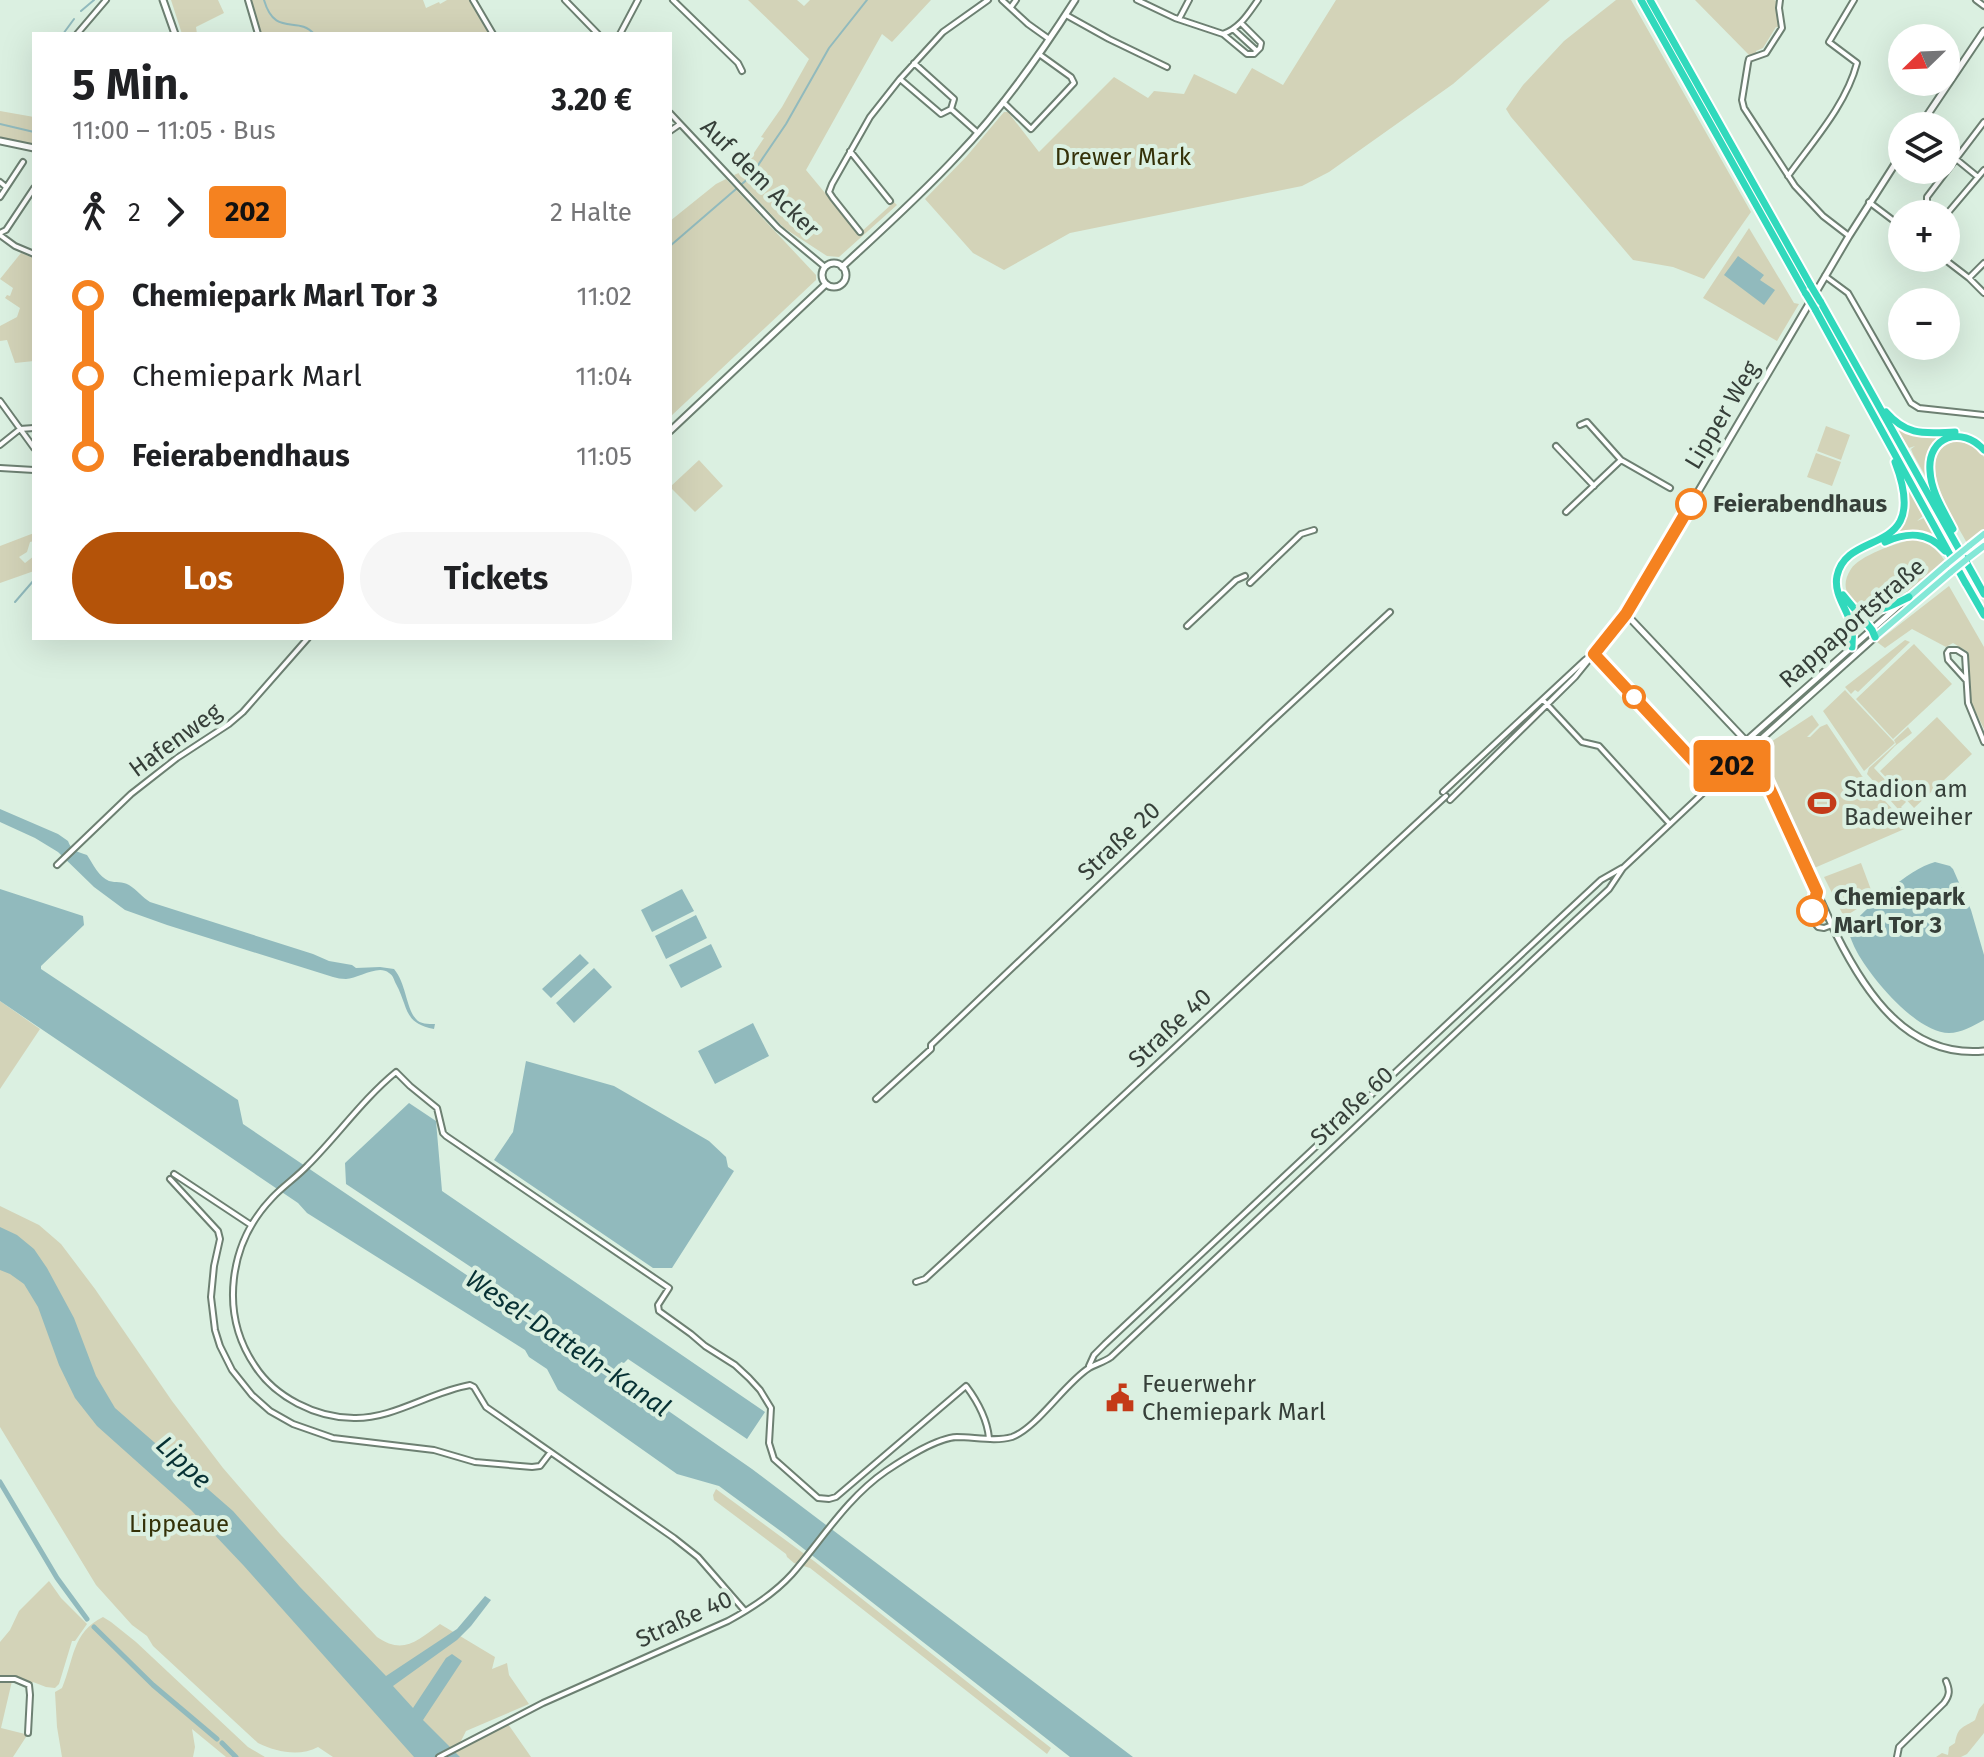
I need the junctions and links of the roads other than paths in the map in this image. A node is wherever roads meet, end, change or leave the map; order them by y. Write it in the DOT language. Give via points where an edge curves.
graph roads {
  1 [pos="106,0"];
  2 [pos="163,0"];
  3 [pos="248,0"];
  4 [pos="473,0"];
  5 [pos="565,0"];
  6 [pos="638,0"];
  7 [pos="673,0"];
  8 [pos="988,0"];
  9 [pos="1002,0"];
  10 [pos="1016,0"];
  11 [pos="1075,0"];
  12 [pos="1137,0"];
  13 [pos="1189,0"];
  14 [pos="1258,0"];
  15 [pos="1641,0"];
  16 [pos="1650,0"];
  17 [pos="1780,0"];
  18 [pos="1854,0"];
  19 [pos="1976,0"];
  20 [pos="1984,6"];
  21 [pos="1011,7"];
  22 [pos="1066,15"];
  23 [pos="1179,19"];
  24 [pos="1241,23"];
  25 [pos="1233,29"];
  26 [pos="1984,31"];
  27 [pos="79,32"];
  28 [pos="174,32"];
  29 [pos="257,32"];
  30 [pos="492,32"];
  31 [pos="596,32"];
  32 [pos="621,32"];
  33 [pos="1223,34"];
  34 [pos="1049,39"];
  35 [pos="1257,51"];
  36 [pos="1039,54"];
  37 [pos="914,63"];
  38 [pos="1167,67"];
  39 [pos="742,71"];
  40 [pos="900,79"];
  41 [pos="1003,102"];
  42 [pos="951,109"];
  43 [pos="1929,112"];
  44 [pos="672,115"];
  45 [pos="1984,122"];
  46 [pos="680,124"];
  47 [pos="672,130"];
  48 [pos="978,133"];
  49 [pos="0,141"];
  50 [pos="32,148"];
  51 [pos="850,151"];
  52 [pos="1960,154"];
  53 [pos="23,162"];
  54 [pos="1960,162"];
  55 [pos="1984,170"];
  56 [pos="1888,174"];
  57 [pos="1788,176"];
  58 [pos="1978,177"];
  59 [pos="0,182"];
  60 [pos="6,187"];
  61 [pos="32,191"];
  62 [pos="0,197"];
  63 [pos="1957,200"];
  64 [pos="890,201"];
  65 [pos="1869,202"];
  66 [pos="1888,216"];
  67 [pos="860,232"];
  68 [pos="0,234"];
  69 [pos="1849,236"];
  70 [pos="32,253"];
  71 [pos="1984,263"];
  72 [pos="825,267"];
  73 [pos="842,267"];
  74 [pos="1960,271"];
  75 [pos="1825,276"];
  76 [pos="1969,278"];
  77 [pos="826,284"];
  78 [pos="1809,290"];
  79 [pos="1984,293"];
  80 [pos="1865,380"];
  81 [pos="0,401"];
  82 [pos="1984,415"];
  83 [pos="1875,416"];
  84 [pos="1580,425"];
  85 [pos="32,428"];
  86 [pos="20,429"];
  87 [pos="672,429"];
  88 [pos="1984,443"];
  89 [pos="0,445"];
  90 [pos="32,445"];
  91 [pos="1556,446"];
  92 [pos="1984,450"];
  93 [pos="1621,460"];
  94 [pos="0,468"];
  95 [pos="32,470"];
  96 [pos="1594,486"];
  97 [pos="1670,488"];
  98 [pos="1566,512"];
  99 [pos="1314,530"];
  100 [pos="1984,534"];
  101 [pos="1984,546"];
  102 [pos="1958,547"];
  103 [pos="1245,576"];
  104 [pos="1250,583"];
  105 [pos="1966,584"];
  106 [pos="1984,594"];
  107 [pos="1909,597"];
  108 [pos="1842,602"];
  109 [pos="1856,611"];
  110 [pos="1390,612"];
  111 [pos="1626,614"];
  112 [pos="1984,615"];
  113 [pos="1187,626"];
  114 [pos="1872,633"];
  115 [pos="306,640"];
  116 [pos="1852,647"];
  117 [pos="1594,654"];
  118 [pos="1573,676"];
  119 [pos="1966,680"];
  120 [pos="1543,700"];
  121 [pos="1549,705"];
  122 [pos="1746,741"];
  123 [pos="1984,742"];
  124 [pos="1751,748"];
  125 [pos="1712,780"];
  126 [pos="1446,796"];
  127 [pos="1670,824"];
  128 [pos="57,865"];
  129 [pos="1623,868"];
  130 [pos="1815,895"];
  131 [pos="1832,925"];
  132 [pos="1984,1051"];
  133 [pos="876,1099"];
  134 [pos="174,1174"];
  135 [pos="170,1179"];
  136 [pos="251,1225"];
  137 [pos="916,1282"];
  138 [pos="1088,1368"];
  139 [pos="989,1438"];
  140 [pos="550,1453"];
  141 [pos="745,1611"];
  142 [pos="0,1679"];
  143 [pos="1946,1681"];
  144 [pos="28,1733"];
  145 [pos="439,1757"];
  146 [pos="1897,1757"];
  1 -- 27 [label="street"];
  2 -- 28 [label="main road"];
  3 -- 29 [label="street"];
  4 -- 30 [label="street"];
  5 -- 31 [label="street"];
  6 -- 32 [label="street"];
  7 -- 39 [label="street"];
  8 -- 37 [label="street" via="943,32"];
  9 -- 21 [label="street"];
  10 -- 21 [label="street"];
  11 -- 22 [label="main road"];
  12 -- 23 [label="street"];
  13 -- 23 [label="street"];
  14 -- 24 [label="street"];
  15 -- 78 [label="highway"];
  16 -- 78 [label="highway"];
  17 -- 57 [label="street" via="1782,28 1766,53 1749,59 1742,100"];
  18 -- 57 [label="street" via="1829,42 1857,63 1853,77"];
  19 -- 20 [label="street"];
  21 -- 34 [label="street"];
  22 -- 34 [label="main road"];
  22 -- 38 [label="street"];
  23 -- 33 [label="street"];
  24 -- 25 [label="street"];
  24 -- 35 [label="street" via="1260,41"];
  25 -- 33 [label="street"];
  25 -- 35 [label="street"];
  26 -- 43 [label="main road"];
  33 -- 35 [label="street" via="1247,54"];
  34 -- 36 [label="main road"];
  36 -- 41 [label="main road"];
  36 -- 41 [label="street" via="1074,83 1031,129"];
  37 -- 40 [label="street"];
  37 -- 42 [label="street" via="954,99"];
  40 -- 42 [label="street" via="941,114"];
  40 -- 51 [label="street"];
  41 -- 48 [label="main road"];
  42 -- 48 [label="street"];
  44 -- 46 [label="street, Auf dem Acker"];
  45 -- 52 [label="street"];
  46 -- 47 [label="street"];
  46 -- 72 [label="street, Auf dem Acker" via="778,228"];
  48 -- 73 [label="main road"];
  49 -- 50 [label="main road"];
  51 -- 64 [label="street"];
  51 -- 67 [label="street" via="829,192"];
  53 -- 60 [label="street"];
  54 -- 58 [label="street"];
  55 -- 58 [label="street"];
  56 -- 65 [label="main road, Lipper Weg"];
  57 -- 69 [label="street"];
  58 -- 63 [label="street"];
  59 -- 60 [label="street"];
  60 -- 62 [label="street"];
  61 -- 68 [label="street"];
  65 -- 66 [label="street"];
  65 -- 69 [label="main road, Lipper Weg"];
  68 -- 70 [label="street"];
  69 -- 75 [label="main road, Lipper Weg"];
  71 -- 76 [label="street"];
  72 -- 73 [label="main road"];
  72 -- 77 [label="main road"];
  73 -- 77 [label="main road" via="843,284"];
  74 -- 76 [label="street"];
  75 -- 82 [label="street" via="1848,293 1911,403"];
  75 -- 111 [label="main road, Lipper Weg"];
  76 -- 79 [label="street"];
  77 -- 87 [label="main road"];
  78 -- 80 [label="highway, bridge"];
  78 -- 83 [label="highway, bridge"];
  80 -- 88 [label="highway" via="1901,427 1923,433 1968,433"];
  80 -- 102 [label="highway"];
  81 -- 86 [label="street"];
  83 -- 105 [label="highway"];
  83 -- 108 [label="highway" via="1899,471 1905,501 1892,532 1842,564 1836,581"];
  84 -- 93 [label="street" via="1587,422"];
  85 -- 86 [label="street"];
  86 -- 89 [label="street"];
  86 -- 90 [label="street"];
  91 -- 96 [label="street"];
  92 -- 102 [label="highway" via="1972,439 1948,437 1930,457 1933,489"];
  93 -- 96 [label="street"];
  93 -- 97 [label="street"];
  94 -- 95 [label="street"];
  96 -- 98 [label="street"];
  99 -- 104 [label="street" via="1301,534"];
  100 -- 107 [label="main road, Rappaportstraße, bridge"];
  101 -- 114 [label="main road, Rappaportstraße, bridge"];
  102 -- 106 [label="highway"];
  103 -- 113 [label="street"];
  105 -- 109 [label="highway" via="1935,541 1903,535 1858,555 1844,568 1841,589"];
  105 -- 112 [label="highway"];
  107 -- 109 [label="highway" via="1871,613"];
  107 -- 114 [label="main road, Rappaportstraße"];
  108 -- 114 [label="highway"];
  108 -- 116 [label="highway" via="1852,626"];
  109 -- 114 [label="highway"];
  110 -- 133 [label="street, Straße 20"];
  111 -- 117 [label="street"];
  111 -- 122 [label="main road"];
  114 -- 116 [label="main road, Rappaportstraße"];
  114 -- 124 [label="main road, Rappaportstraße"];
  115 -- 128 [label="street, Hafenweg" via="243,712 131,794"];
  116 -- 122 [label="main road, Rappaportstraße"];
  117 -- 118 [label="street"];
  117 -- 125 [label="street"];
  118 -- 120 [label="street"];
  118 -- 121 [label="street, Straße 40"];
  119 -- 119 [label="street" via="1948,660 1949,650 1965,655"];
  119 -- 123 [label="street" via="1968,703"];
  120 -- 121 [label="street"];
  120 -- 126 [label="street"];
  121 -- 126 [label="street, Straße 40"];
  121 -- 127 [label="street" via="1582,742 1599,746"];
  122 -- 124 [label="main road"];
  122 -- 125 [label="street"];
  124 -- 125 [label="street"];
  124 -- 130 [label="main road"];
  125 -- 127 [label="street, Straße 60"];
  126 -- 137 [label="street, Straße 40"];
  127 -- 129 [label="street, Straße 60"];
  129 -- 138 [label="street, Straße 60" via="1609,889 1111,1357"];
  129 -- 138 [label="street" via="1601,880 1153,1298 1094,1355"];
  130 -- 131 [label="main road"];
  130 -- 131 [label="street" via="1808,915 1821,928"];
  131 -- 132 [label="main road" via="1861,979 1902,1026 1941,1047"];
  134 -- 136 [label="street"];
  135 -- 140 [label="street" via="218,1231 211,1288 215,1330 240,1381 270,1411 333,1438 434,1450 475,1462 540,1466"];
  136 -- 139 [label="street" via="272,1197 396,1072 437,1108 446,1136 669,1288 659,1311 755,1384 771,1408 769,1443 774,1459 818,1498 836,1497 966,1386 985,1418"];
  136 -- 140 [label="street" via="234,1277 236,1323 250,1358 282,1395 311,1409 358,1419 470,1385 486,1407"];
  138 -- 139 [label="street, Straße 60" via="1030,1425 1012,1437"];
  139 -- 141 [label="street, Straße 40" via="954,1437 887,1471 844,1508 790,1575"];
  140 -- 141 [label="street" via="698,1557"];
  141 -- 145 [label="street, Straße 40"];
  142 -- 144 [label="street" via="28,1683"];
  143 -- 146 [label="street" via="1949,1696 1899,1747"];
}
